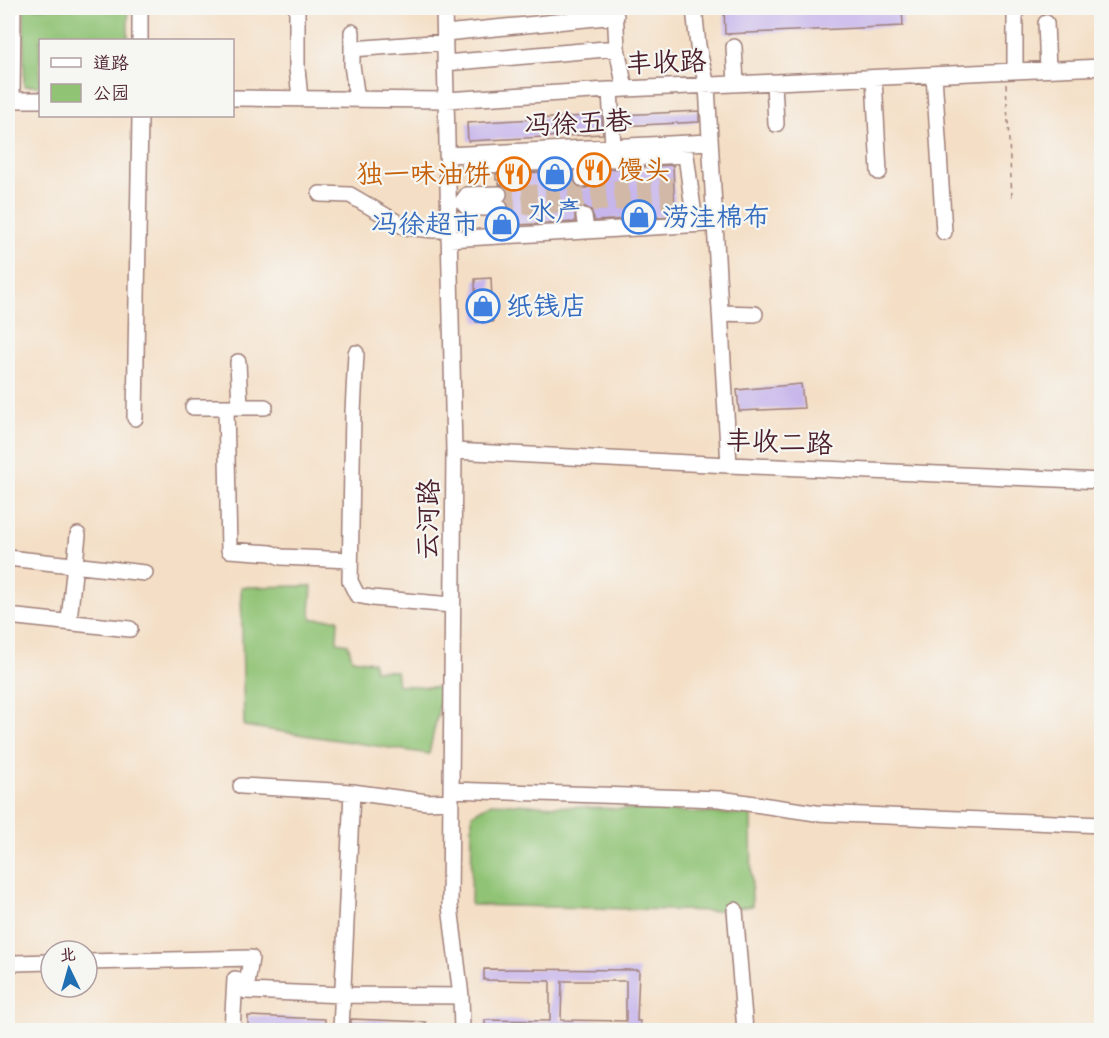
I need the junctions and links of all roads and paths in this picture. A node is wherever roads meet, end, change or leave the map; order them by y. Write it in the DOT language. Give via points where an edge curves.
graph roads {
  1 [pos="12,8"];
  2 [pos="140,8"];
  3 [pos="297,8"];
  4 [pos="444,8"];
  5 [pos="694,8"];
  6 [pos="1015,8"];
  7 [pos="616,12"];
  8 [pos="1046,23"];
  9 [pos="352,32"];
  10 [pos="445,38"];
  11 [pos="140,39"];
  12 [pos="734,47"];
  13 [pos="617,48"];
  14 [pos="352,49"];
  15 [pos="445,63"];
  16 [pos="1101,67"];
  17 [pos="1048,69"];
  18 [pos="1010,71"];
  19 [pos="934,75"];
  20 [pos="874,78"];
  21 [pos="774,82"];
  22 [pos="736,84"];
  23 [pos="707,86"];
  24 [pos="617,89"];
  25 [pos="234,98"];
  26 [pos="300,99"];
  27 [pos="357,99"];
  28 [pos="10,100"];
  29 [pos="39,100"];
  30 [pos="446,100"];
  31 [pos="140,117"];
  32 [pos="776,124"];
  33 [pos="711,142"];
  34 [pos="613,147"];
  35 [pos="447,155"];
  36 [pos="582,161"];
  37 [pos="469,166"];
  38 [pos="879,172"];
  39 [pos="583,179"];
  40 [pos="690,192"];
  41 [pos="674,193"];
  42 [pos="320,194"];
  43 [pos="1012,197"];
  44 [pos="715,223"];
  45 [pos="695,224"];
  46 [pos="944,232"];
  47 [pos="449,234"];
  48 [pos="720,313"];
  49 [pos="755,314"];
  50 [pos="356,353"];
  51 [pos="238,362"];
  52 [pos="193,407"];
  53 [pos="233,407"];
  54 [pos="266,407"];
  55 [pos="135,418"];
  56 [pos="454,451"];
  57 [pos="729,465"];
  58 [pos="1101,480"];
  59 [pos="78,535"];
  60 [pos="8,558"];
  61 [pos="350,560"];
  62 [pos="75,565"];
  63 [pos="145,573"];
  64 [pos="453,605"];
  65 [pos="8,616"];
  66 [pos="69,620"];
  67 [pos="130,629"];
  68 [pos="241,786"];
  69 [pos="352,792"];
  70 [pos="451,796"];
  71 [pos="1101,825"];
  72 [pos="735,910"];
  73 [pos="39,962"];
  74 [pos="99,962"];
  75 [pos="15,963"];
  76 [pos="235,979"];
  77 [pos="343,995"];
  78 [pos="461,996"];
  79 [pos="232,1030"];
  80 [pos="341,1030"];
  81 [pos="462,1030"];
  82 [pos="745,1030"];
  1 -- 28 [label="street"];
  2 -- 11 [label="street"];
  3 -- 26 [label="street"];
  4 -- 10 [label="street, 云河路"];
  5 -- 23 [label="street"];
  6 -- 18 [label="street"];
  7 -- 10 [label="street"];
  7 -- 13 [label="street"];
  8 -- 17 [label="street"];
  9 -- 14 [label="street"];
  10 -- 14 [label="street"];
  10 -- 15 [label="street, 云河路"];
  12 -- 22 [label="street"];
  13 -- 15 [label="street"];
  13 -- 24 [label="street"];
  14 -- 27 [label="street"];
  15 -- 30 [label="street, 云河路"];
  16 -- 17 [label="street, 丰收路"];
  17 -- 18 [label="street, 丰收路"];
  18 -- 19 [label="street, 丰收路"];
  18 -- 43 [label="path"];
  19 -- 20 [label="street, 丰收路"];
  19 -- 46 [label="street"];
  20 -- 21 [label="street, 丰收路"];
  20 -- 38 [label="street"];
  21 -- 22 [label="street, 丰收路"];
  21 -- 32 [label="street"];
  22 -- 23 [label="street, 丰收路"];
  23 -- 24 [label="street, 丰收路"];
  23 -- 33 [label="street"];
  24 -- 30 [label="street, 丰收路"];
  24 -- 34 [label="street"];
  25 -- 26 [label="street, 丰收路"];
  26 -- 27 [label="street, 丰收路"];
  27 -- 30 [label="street, 丰收路"];
  28 -- 29 [label="street"];
  30 -- 35 [label="street, 云河路"];
  31 -- 55 [label="street"];
  33 -- 34 [label="street, 冯徐五巷"];
  33 -- 44 [label="street"];
  34 -- 35 [label="street, 冯徐五巷"];
  35 -- 47 [label="street, 云河路"];
  36 -- 37 [label="street"];
  36 -- 39 [label="street"];
  36 -- 40 [label="street" via="686,155"];
  40 -- 41 [label="street"];
  40 -- 45 [label="street"];
  42 -- 47 [label="street" via="350,195 405,227"];
  44 -- 45 [label="street"];
  44 -- 48 [label="street"];
  45 -- 47 [label="street"];
  47 -- 56 [label="street, 云河路"];
  48 -- 49 [label="street"];
  48 -- 57 [label="street"];
  50 -- 61 [label="street"];
  51 -- 53 [label="street"];
  52 -- 53 [label="street"];
  53 -- 54 [label="street"];
  53 -- 61 [label="street" via="229,550"];
  56 -- 57 [label="street, 丰收二路"];
  56 -- 64 [label="street, 云河路"];
  57 -- 58 [label="street, 丰收二路"];
  59 -- 62 [label="street"];
  60 -- 62 [label="street"];
  61 -- 64 [label="street" via="351,581 357,595"];
  62 -- 63 [label="street"];
  62 -- 66 [label="street"];
  64 -- 70 [label="street, 云河路"];
  65 -- 67 [label="street"];
  68 -- 69 [label="street"];
  69 -- 70 [label="street" via="427,802"];
  69 -- 77 [label="street"];
  70 -- 71 [label="street" via="720,799 816,813"];
  70 -- 78 [label="street, 云河路" via="450,906"];
  72 -- 82 [label="street"];
  73 -- 75 [label="street"];
  74 -- 77 [label="street" via="251,958 246,991"];
  76 -- 79 [label="street"];
  77 -- 78 [label="street"];
  77 -- 80 [label="street"];
  78 -- 81 [label="street, 云河路"];
}
